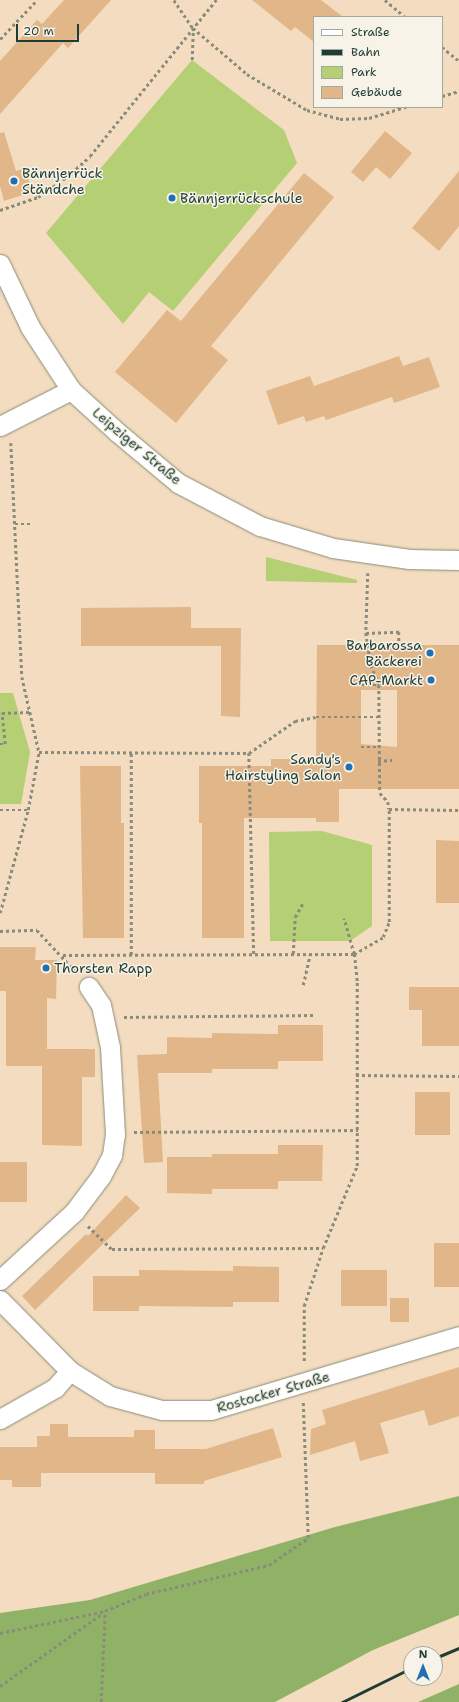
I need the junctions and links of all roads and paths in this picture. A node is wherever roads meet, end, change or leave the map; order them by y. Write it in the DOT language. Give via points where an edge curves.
graph roads {
  1 [pos="37,0"];
  2 [pos="174,0"];
  3 [pos="216,0"];
  4 [pos="384,0"];
  5 [pos="404,16"];
  6 [pos="192,28"];
  7 [pos="0,40"];
  8 [pos="443,48"];
  9 [pos="192,60"];
  10 [pos="459,61"];
  11 [pos="459,91"];
  12 [pos="443,96"];
  13 [pos="403,108"];
  14 [pos="0,210"];
  15 [pos="0,264"];
  16 [pos="71,390"];
  17 [pos="5,423"];
  18 [pos="15,524"];
  19 [pos="33,524"];
  20 [pos="369,555"];
  21 [pos="459,560"];
  22 [pos="366,633"];
  23 [pos="399,645"];
  24 [pos="361,685"];
  25 [pos="379,685"];
  26 [pos="30,712"];
  27 [pos="378,717"];
  28 [pos="0,744"];
  29 [pos="361,747"];
  30 [pos="378,747"];
  31 [pos="39,752"];
  32 [pos="131,752"];
  33 [pos="250,753"];
  34 [pos="392,760"];
  35 [pos="378,761"];
  36 [pos="389,809"];
  37 [pos="0,810"];
  38 [pos="28,810"];
  39 [pos="459,810"];
  40 [pos="303,903"];
  41 [pos="0,913"];
  42 [pos="344,918"];
  43 [pos="0,931"];
  44 [pos="254,954"];
  45 [pos="293,954"];
  46 [pos="310,954"];
  47 [pos="354,954"];
  48 [pos="131,955"];
  49 [pos="304,985"];
  50 [pos="89,987"];
  51 [pos="315,1015"];
  52 [pos="104,1017"];
  53 [pos="356,1075"];
  54 [pos="459,1076"];
  55 [pos="358,1130"];
  56 [pos="144,1132"];
  57 [pos="90,1227"];
  58 [pos="323,1248"];
  59 [pos="0,1280"];
  60 [pos="0,1300"];
  61 [pos="459,1336"];
  62 [pos="70,1371"];
  63 [pos="304,1383"];
  64 [pos="0,1419"];
  65 [pos="302,1425"];
  66 [pos="105,1611"];
  67 [pos="0,1633"];
  68 [pos="0,1686"];
  69 [pos="101,1702"];
  1 -- 7 [label="path"];
  2 -- 6 [label="path"];
  3 -- 6 [label="path"];
  4 -- 5 [label="path"];
  6 -- 9 [label="path"];
  6 -- 13 [label="path" via="247,74 307,110 347,119 369,118"];
  6 -- 14 [label="path" via="90,156 67,177 38,197"];
  8 -- 10 [label="path"];
  11 -- 12 [label="path"];
  15 -- 16 [label="street, Leipziger Straße" via="30,328"];
  16 -- 17 [label="street"];
  16 -- 20 [label="street, Leipziger Straße" via="178,482 260,526 334,548"];
  17 -- 18 [label="path"];
  18 -- 19 [label="path"];
  18 -- 26 [label="path" via="22,677"];
  20 -- 21 [label="street, Leipziger Straße"];
  20 -- 22 [label="path"];
  22 -- 23 [label="path" via="399,632"];
  22 -- 25 [label="path" via="371,665"];
  24 -- 25 [label="path"];
  25 -- 27 [label="path"];
  26 -- 28 [label="path" via="2,713 5,744"];
  26 -- 31 [label="path"];
  27 -- 30 [label="path"];
  27 -- 33 [label="path" via="316,717 295,721"];
  29 -- 30 [label="path"];
  30 -- 35 [label="path"];
  31 -- 32 [label="path"];
  31 -- 38 [label="path"];
  32 -- 33 [label="path"];
  32 -- 48 [label="path"];
  33 -- 44 [label="path"];
  34 -- 35 [label="path"];
  35 -- 36 [label="path" via="380,793 388,802"];
  36 -- 39 [label="path"];
  36 -- 47 [label="path" via="389,922 383,937"];
  37 -- 38 [label="path"];
  38 -- 41 [label="path"];
  40 -- 45 [label="path" via="295,917"];
  42 -- 47 [label="path"];
  43 -- 48 [label="path" via="37,930 63,955"];
  44 -- 45 [label="path"];
  44 -- 48 [label="path"];
  45 -- 46 [label="path"];
  46 -- 47 [label="path"];
  46 -- 49 [label="path"];
  47 -- 53 [label="path" via="357,981"];
  50 -- 52 [label="street" via="101,1005"];
  51 -- 52 [label="path"];
  52 -- 59 [label="street" via="112,1074 115,1134 112,1155 101,1176 74,1212"];
  53 -- 54 [label="path"];
  53 -- 55 [label="path"];
  55 -- 56 [label="path"];
  55 -- 58 [label="path" via="358,1166"];
  57 -- 58 [label="path" via="112,1249"];
  58 -- 63 [label="path" via="304,1306"];
  60 -- 62 [label="street, Rostocker Straße"];
  61 -- 63 [label="street, Rostocker Straße"];
  62 -- 63 [label="street, Rostocker Straße" via="110,1396 162,1410 211,1410"];
  62 -- 64 [label="street" via="55,1388"];
  65 -- 66 [label="path" via="308,1538 269,1565 146,1594"];
  66 -- 67 [label="path"];
  66 -- 68 [label="path"];
  66 -- 69 [label="path"];
}
